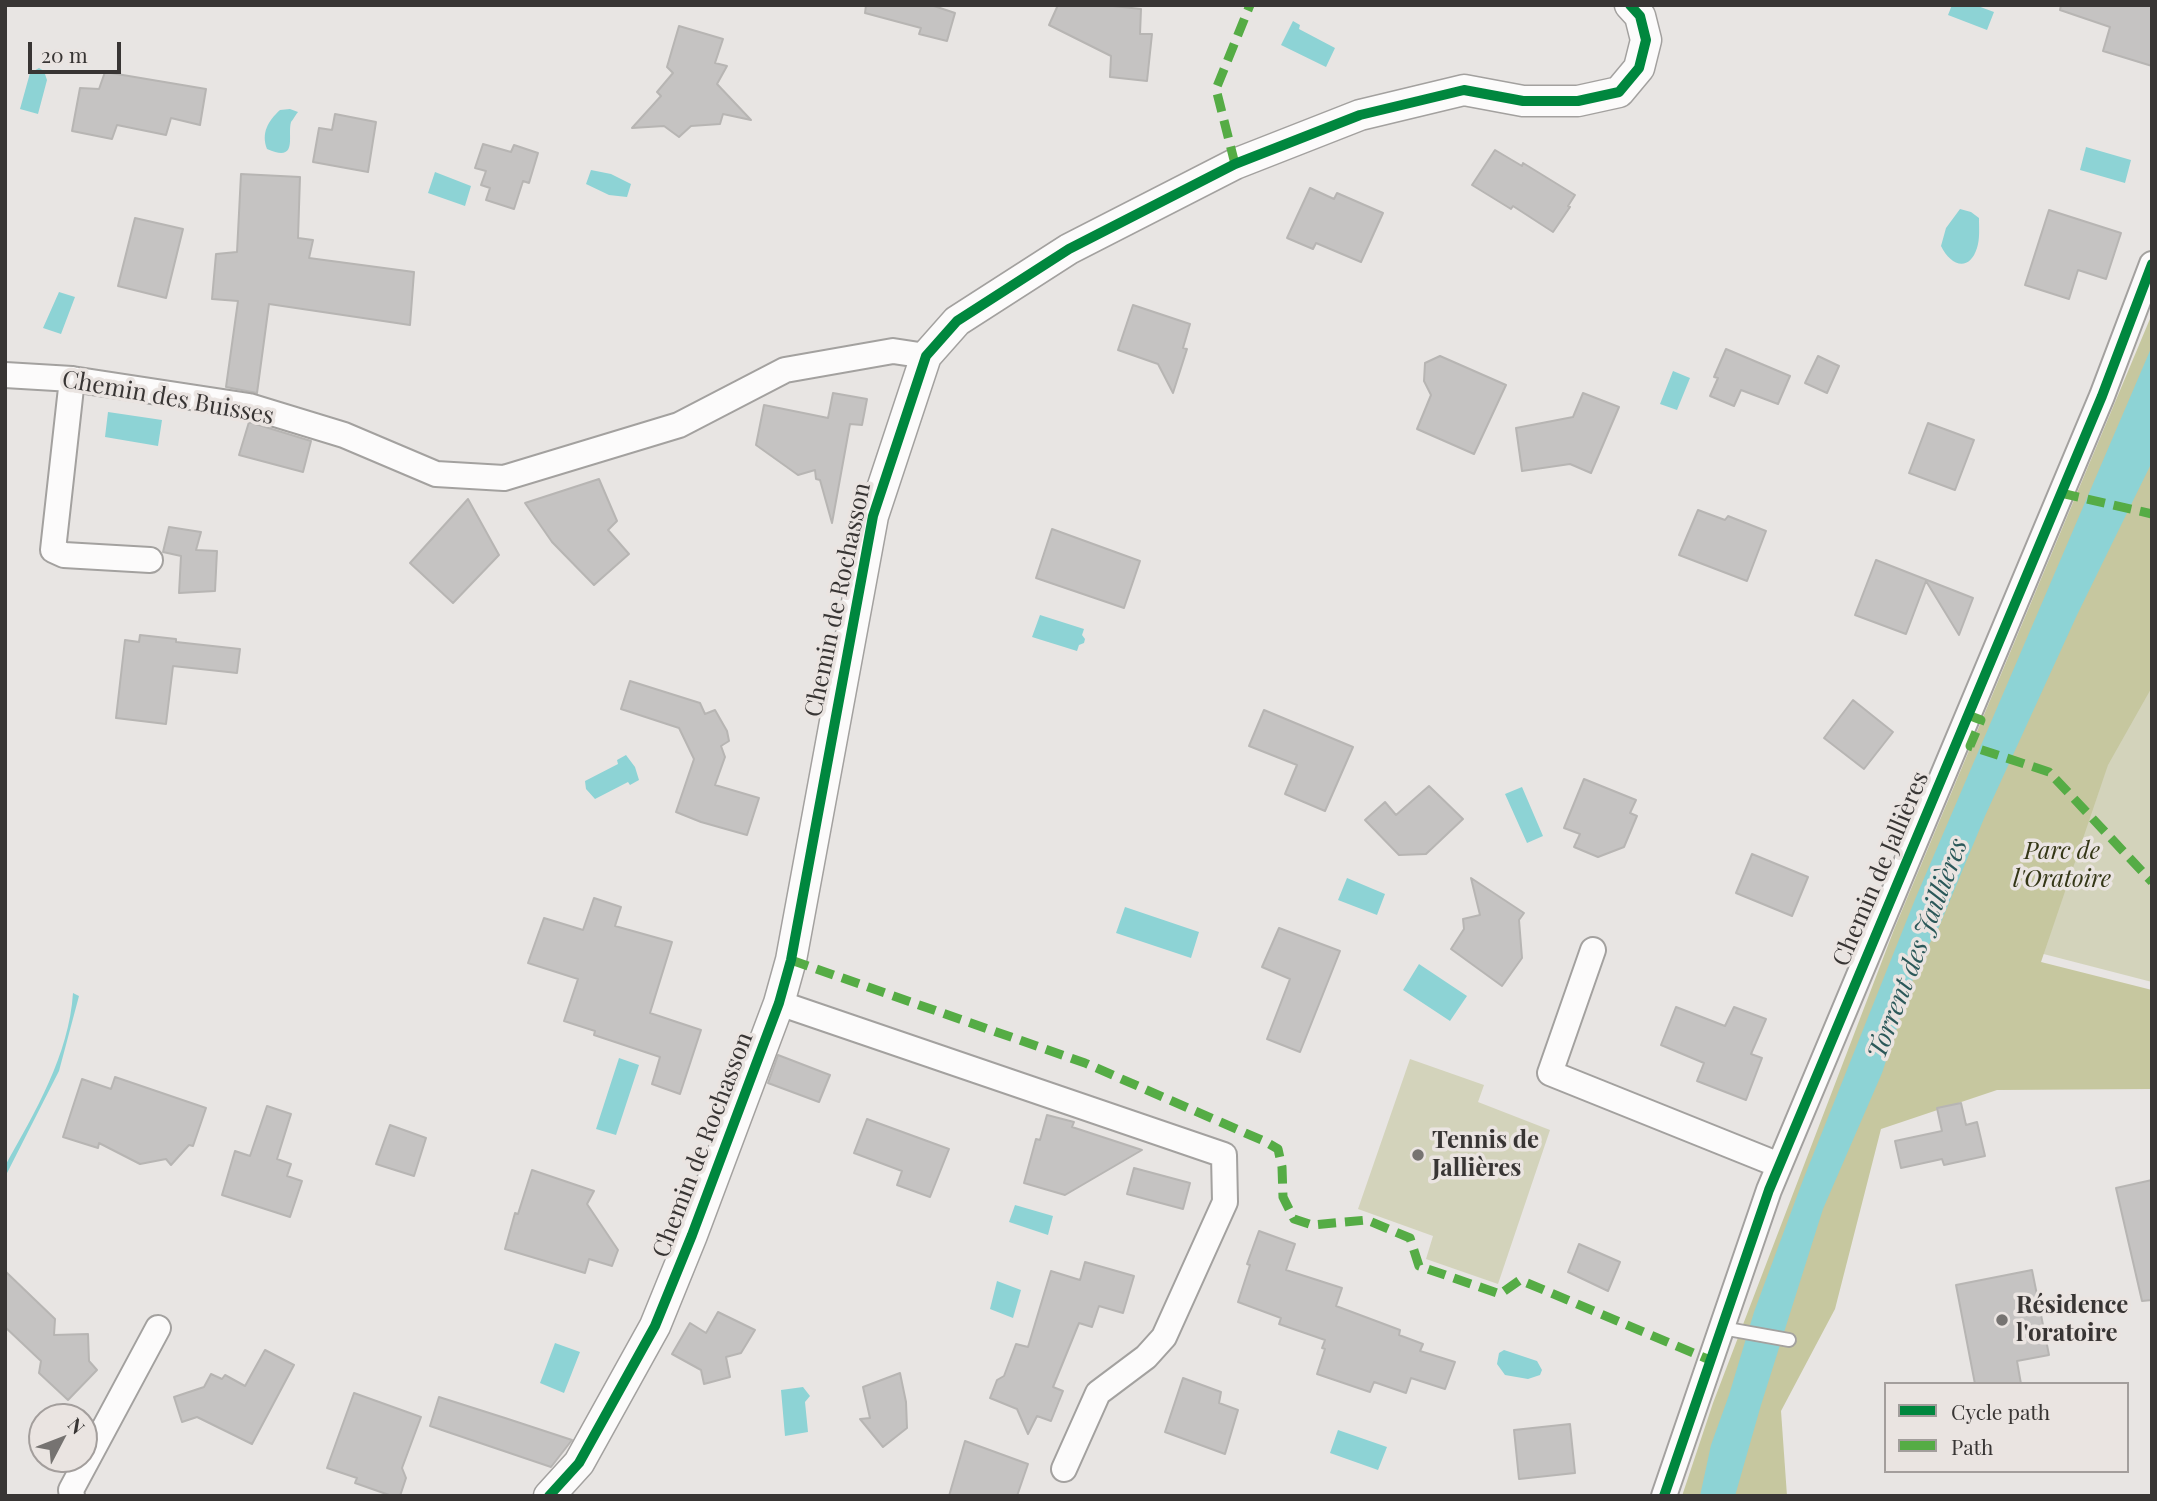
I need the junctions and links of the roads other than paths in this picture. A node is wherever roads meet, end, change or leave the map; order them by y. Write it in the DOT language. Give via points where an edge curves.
graph roads {
  1 [pos="1630,5"];
  2 [pos="2152,264"];
  3 [pos="926,356"];
  4 [pos="5,375"];
  5 [pos="72,379"];
  6 [pos="150,560"];
  7 [pos="1593,950"];
  8 [pos="779,1003"];
  9 [pos="1779,1165"];
  10 [pos="158,1328"];
  11 [pos="1731,1329"];
  12 [pos="1789,1340"];
  13 [pos="1064,1469"];
  14 [pos="72,1496"];
  15 [pos="549,1496"];
  16 [pos="1664,1496"];
  1 -- 3 [label="street, Chemin de Rochasson" via="1640,16 1646,40 1639,68 1619,92 1578,101 1523,101 1464,90 1360,116 1256,154 1069,249 957,321"];
  2 -- 9 [label="street, Chemin de Jallières" via="2097,409"];
  3 -- 5 [label="street, Chemin des Buisses" via="893,351 785,370 679,425 504,478 436,474 344,436 249,406"];
  3 -- 8 [label="street, Chemin de Rochasson" via="873,516 791,960"];
  4 -- 5 [label="street, Chemin des Buisses"];
  5 -- 6 [label="street" via="53,550 64,555"];
  7 -- 9 [label="street" via="1550,1073"];
  8 -- 13 [label="street" via="1224,1155 1225,1202 1164,1337 1146,1357 1098,1393"];
  8 -- 15 [label="street, Chemin de Rochasson" via="655,1326 579,1463"];
  9 -- 11 [label="street, Chemin de Jallières"];
  10 -- 14 [label="street" via="71,1490"];
  11 -- 12 [label="lane"];
  11 -- 16 [label="street, Chemin de Jallières"];
}
